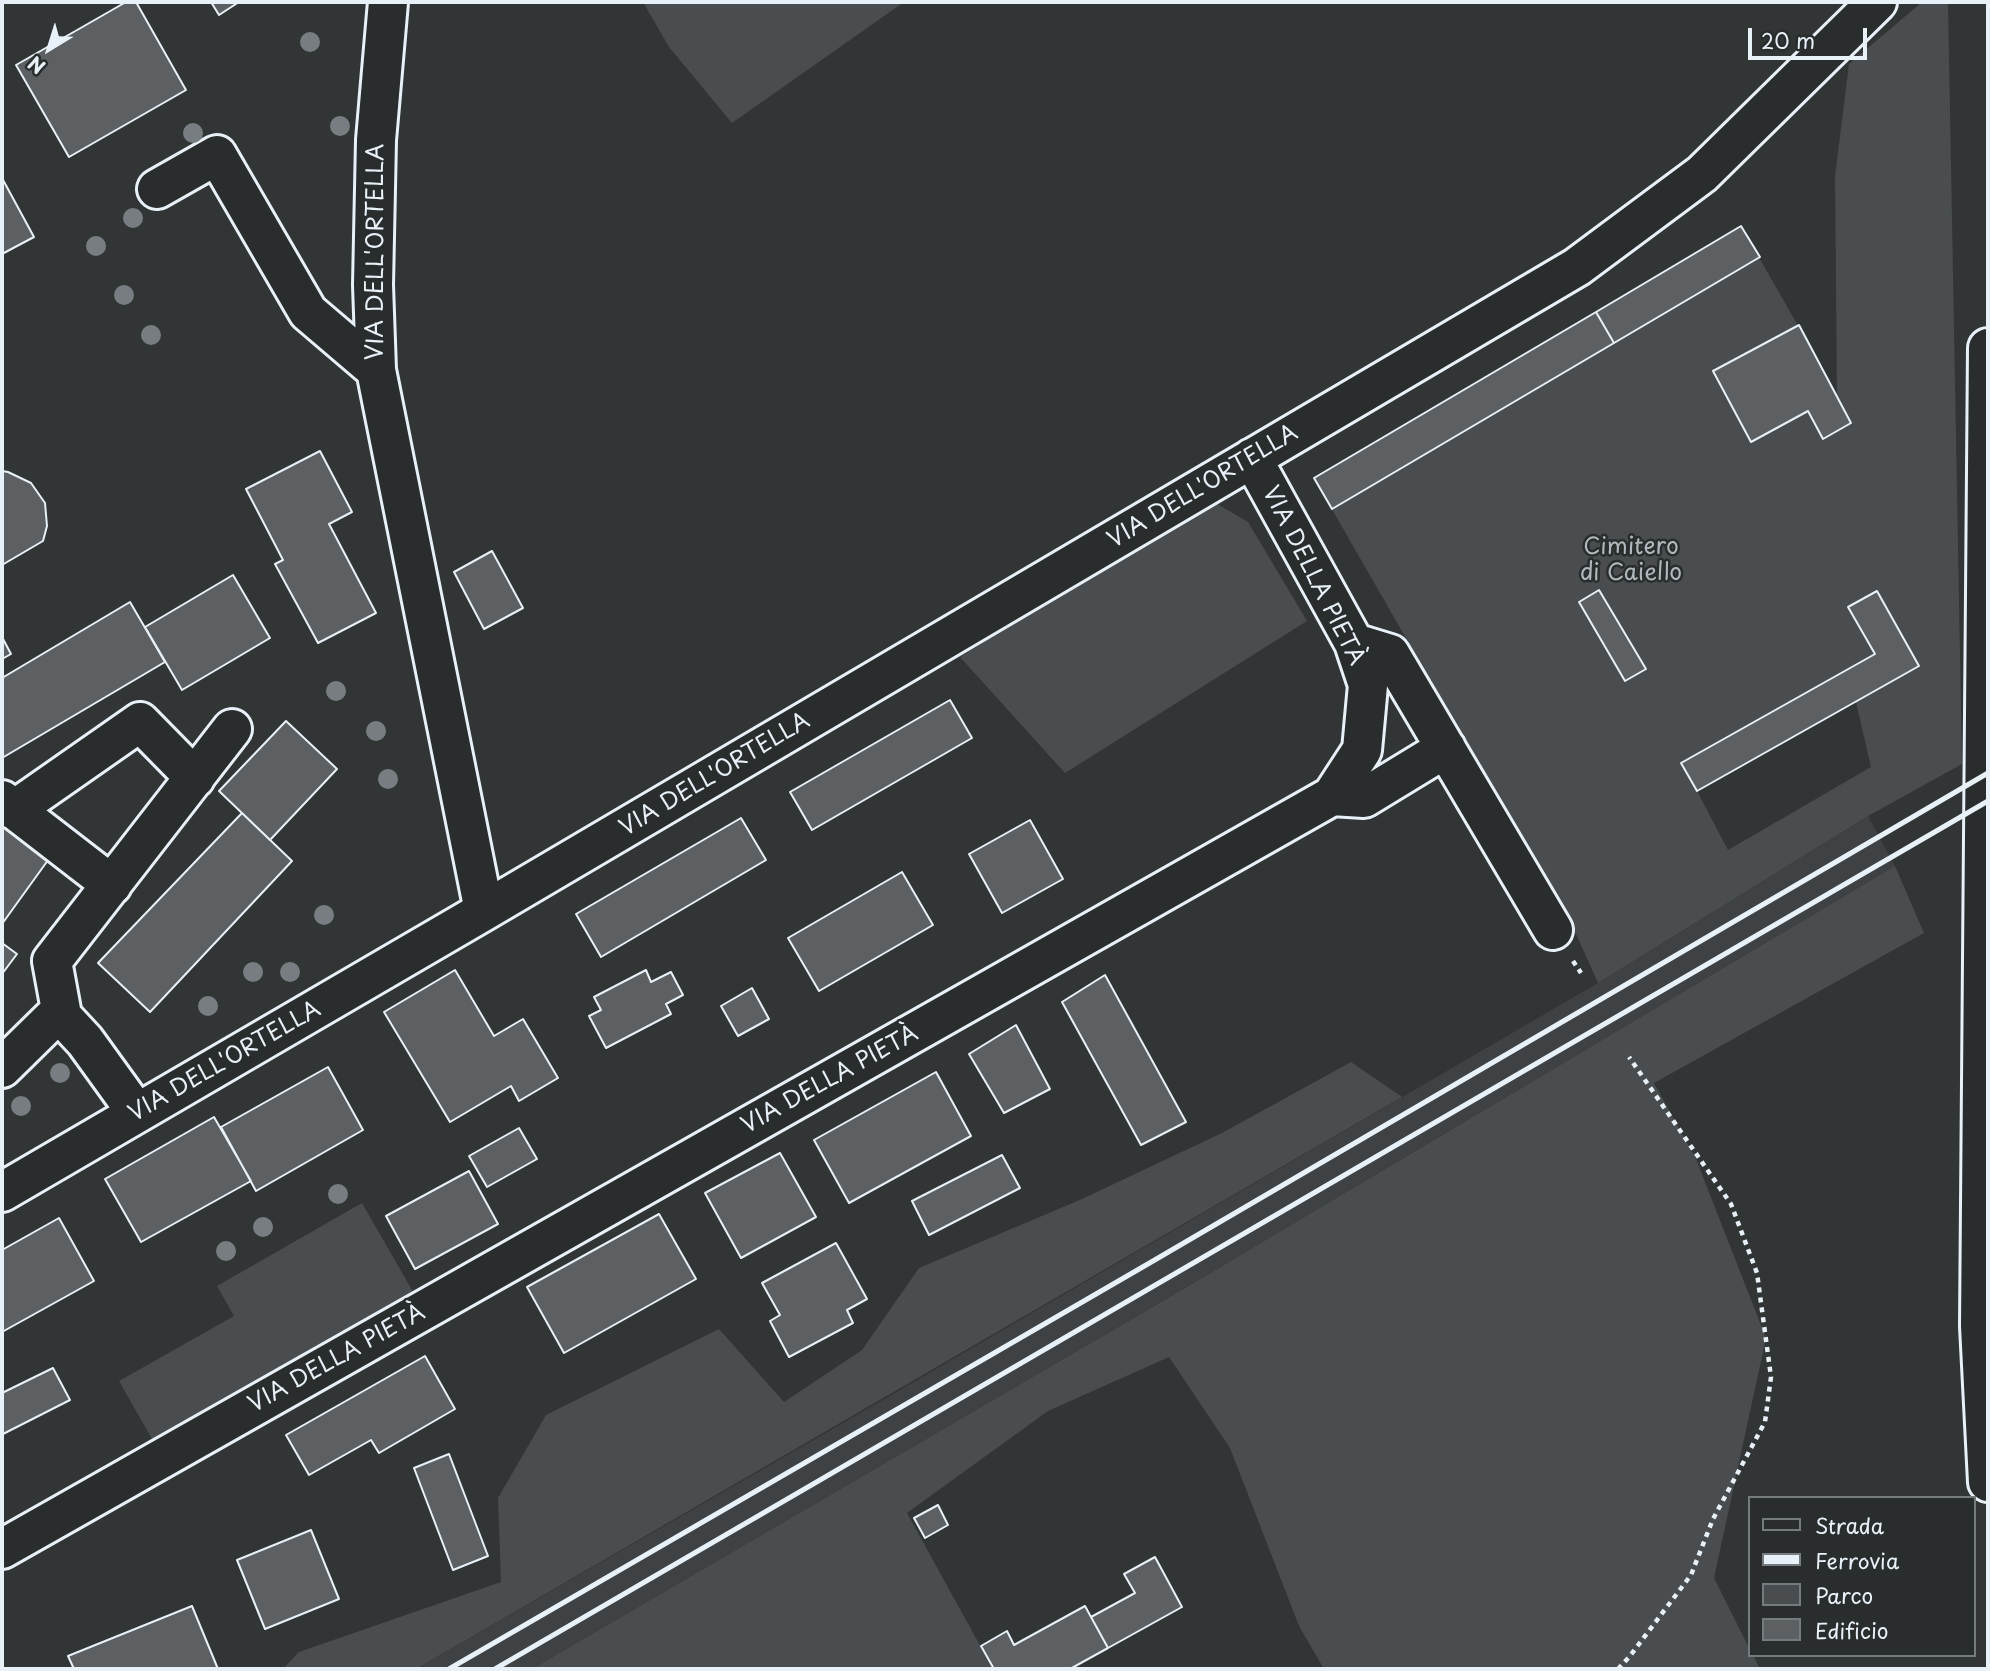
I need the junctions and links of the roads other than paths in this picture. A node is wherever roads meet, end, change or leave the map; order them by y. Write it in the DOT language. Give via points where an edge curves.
graph roads {
  1 [pos="388,2"];
  2 [pos="1877,2"];
  3 [pos="157,189"];
  4 [pos="1988,348"];
  5 [pos="376,370"];
  6 [pos="1252,458"];
  7 [pos="1354,643"];
  8 [pos="232,729"];
  9 [pos="1446,748"];
  10 [pos="195,778"];
  11 [pos="1332,796"];
  12 [pos="8,805"];
  13 [pos="112,885"];
  14 [pos="484,911"];
  15 [pos="1553,930"];
  16 [pos="59,1013"];
  17 [pos="2,1068"];
  18 [pos="137,1113"];
  19 [pos="2,1192"];
  20 [pos="1988,1482"];
  21 [pos="2,1549"];
  1 -- 5 [label="main road, VIA DELL'ORTELLA" via="376,140"];
  2 -- 6 [label="main road, VIA DELL'ORTELLA" via="1702,174 1577,267"];
  3 -- 5 [label="main road" via="217,155 308,312"];
  4 -- 20 [label="main road" via="1980,1312"];
  5 -- 14 [label="main road, VIA DELL'ORTELLA"];
  6 -- 7 [label="main road, VIA DELLA PIETÀ"];
  6 -- 14 [label="main road, VIA DELL'ORTELLA"];
  7 -- 9 [label="main road" via="1390,654"];
  7 -- 11 [label="main road, VIA DELLA PIETÀ" via="1368,685 1362,750"];
  8 -- 10 [label="main road"];
  9 -- 11 [label="main road" via="1364,798"];
  9 -- 15 [label="main road"];
  10 -- 12 [label="main road" via="140,722"];
  10 -- 13 [label="main road"];
  11 -- 21 [label="main road, VIA DELLA PIETÀ"];
  12 -- 13 [label="main road"];
  13 -- 16 [label="main road" via="52,961"];
  14 -- 18 [label="main road, VIA DELL'ORTELLA"];
  16 -- 17 [label="main road"];
  16 -- 18 [label="main road"];
  18 -- 19 [label="main road, VIA DELL'ORTELLA"];
}
